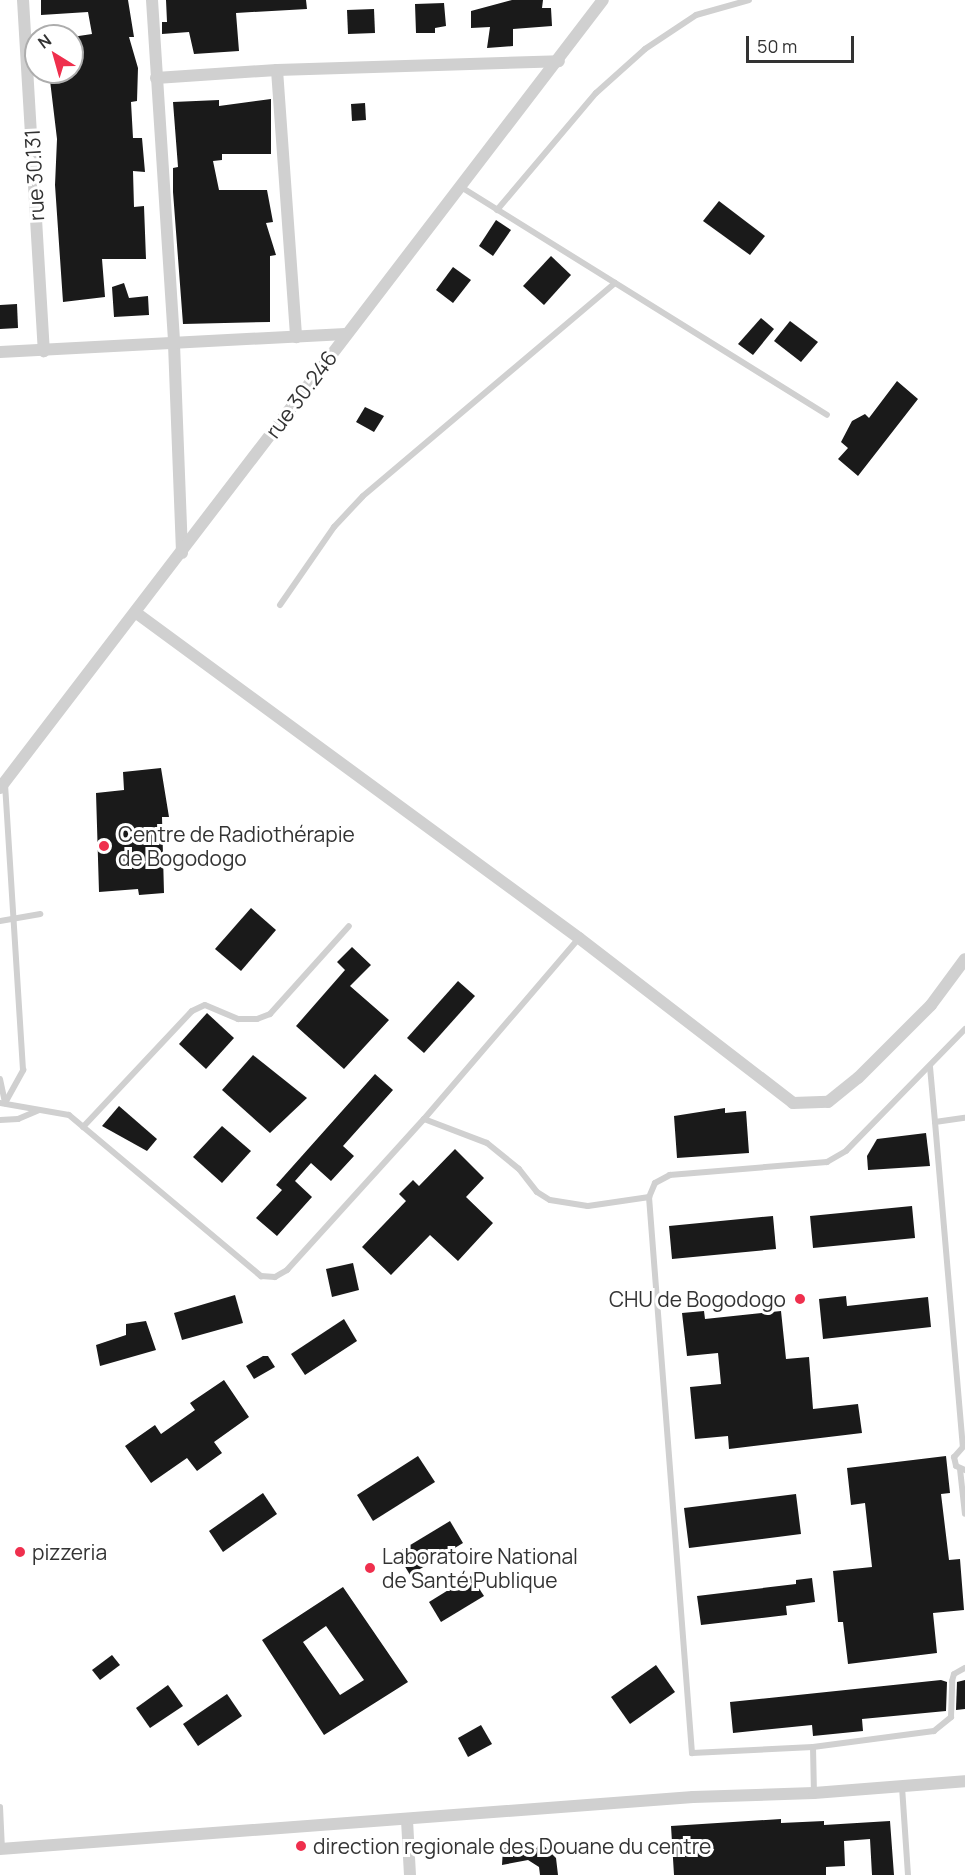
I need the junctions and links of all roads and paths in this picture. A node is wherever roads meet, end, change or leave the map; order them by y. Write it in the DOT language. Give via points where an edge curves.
graph roads {
  1 [pos="23,0"];
  2 [pos="152,0"];
  3 [pos="603,0"];
  4 [pos="749,0"];
  5 [pos="559,61"];
  6 [pos="277,70"];
  7 [pos="156,78"];
  8 [pos="460,187"];
  9 [pos="497,210"];
  10 [pos="615,283"];
  11 [pos="346,334"];
  12 [pos="296,337"];
  13 [pos="174,344"];
  14 [pos="44,351"];
  15 [pos="0,352"];
  16 [pos="827,415"];
  17 [pos="182,553"];
  18 [pos="280,605"];
  19 [pos="135,612"];
  20 [pos="3,784"];
  21 [pos="40,914"];
  22 [pos="13,918"];
  23 [pos="0,921"];
  24 [pos="349,926"];
  25 [pos="579,938"];
  26 [pos="965,959"];
  27 [pos="965,1029"];
  28 [pos="930,1067"];
  29 [pos="0,1079"];
  30 [pos="3,1103"];
  31 [pos="39,1109"];
  32 [pos="965,1118"];
  33 [pos="424,1119"];
  34 [pos="0,1120"];
  35 [pos="935,1122"];
  36 [pos="83,1128"];
  37 [pos="649,1197"];
  38 [pos="964,1446"];
  39 [pos="962,1470"];
  40 [pos="965,1514"];
  41 [pos="965,1668"];
  42 [pos="813,1747"];
  43 [pos="965,1781"];
  44 [pos="902,1786"];
  45 [pos="814,1793"];
  46 [pos="0,1807"];
  47 [pos="407,1820"];
  48 [pos="1,1849"];
  49 [pos="410,1875"];
  50 [pos="908,1875"];
  1 -- 14 [label="street, rue 30.131"];
  2 -- 7 [label="street"];
  3 -- 5 [label="street, rue 30.246"];
  4 -- 9 [label="lane" via="696,15 645,49 596,93"];
  5 -- 6 [label="street"];
  5 -- 8 [label="street, rue 30.246"];
  6 -- 7 [label="street"];
  6 -- 12 [label="street"];
  7 -- 13 [label="street"];
  8 -- 9 [label="lane"];
  8 -- 11 [label="street, rue 30.246"];
  9 -- 10 [label="lane"];
  10 -- 16 [label="lane"];
  10 -- 18 [label="lane" via="363,496 334,527"];
  11 -- 12 [label="street"];
  11 -- 17 [label="street, rue 30.246"];
  12 -- 13 [label="street"];
  13 -- 14 [label="street"];
  13 -- 17 [label="street"];
  14 -- 15 [label="street"];
  17 -- 19 [label="street, rue 30.246"];
  19 -- 20 [label="street, rue 30.246"];
  19 -- 25 [label="street"];
  20 -- 22 [label="lane"];
  21 -- 22 [label="lane"];
  22 -- 23 [label="lane"];
  22 -- 30 [label="lane" via="23,1070"];
  24 -- 36 [label="lane" via="270,1014 248,1019 205,1005 192,1011"];
  25 -- 26 [label="street" via="793,1103 811,1105 828,1102 858,1078 930,1005"];
  25 -- 33 [label="lane"];
  27 -- 28 [label="lane"];
  28 -- 35 [label="lane"];
  28 -- 37 [label="lane" via="846,1151 827,1162 670,1175 655,1183"];
  29 -- 30 [label="lane"];
  30 -- 31 [label="lane"];
  31 -- 34 [label="lane" via="18,1119"];
  31 -- 36 [label="lane" via="69,1115"];
  32 -- 35 [label="lane"];
  33 -- 36 [label="lane" via="287,1270 275,1276 261,1276"];
  33 -- 37 [label="lane" via="487,1143 550,1200 588,1206"];
  35 -- 38 [label="lane"];
  37 -- 42 [label="lane" via="692,1752"];
  38 -- 39 [label="lane" via="954,1457"];
  39 -- 40 [label="lane"];
  41 -- 42 [label="lane" via="954,1674 951,1681 951,1717 942,1727"];
  42 -- 45 [label="lane"];
  43 -- 44 [label="street"];
  44 -- 45 [label="street"];
  44 -- 50 [label="lane"];
  45 -- 47 [label="street" via="693,1797"];
  46 -- 48 [label="lane"];
  47 -- 48 [label="street"];
  47 -- 49 [label="street"];
}
